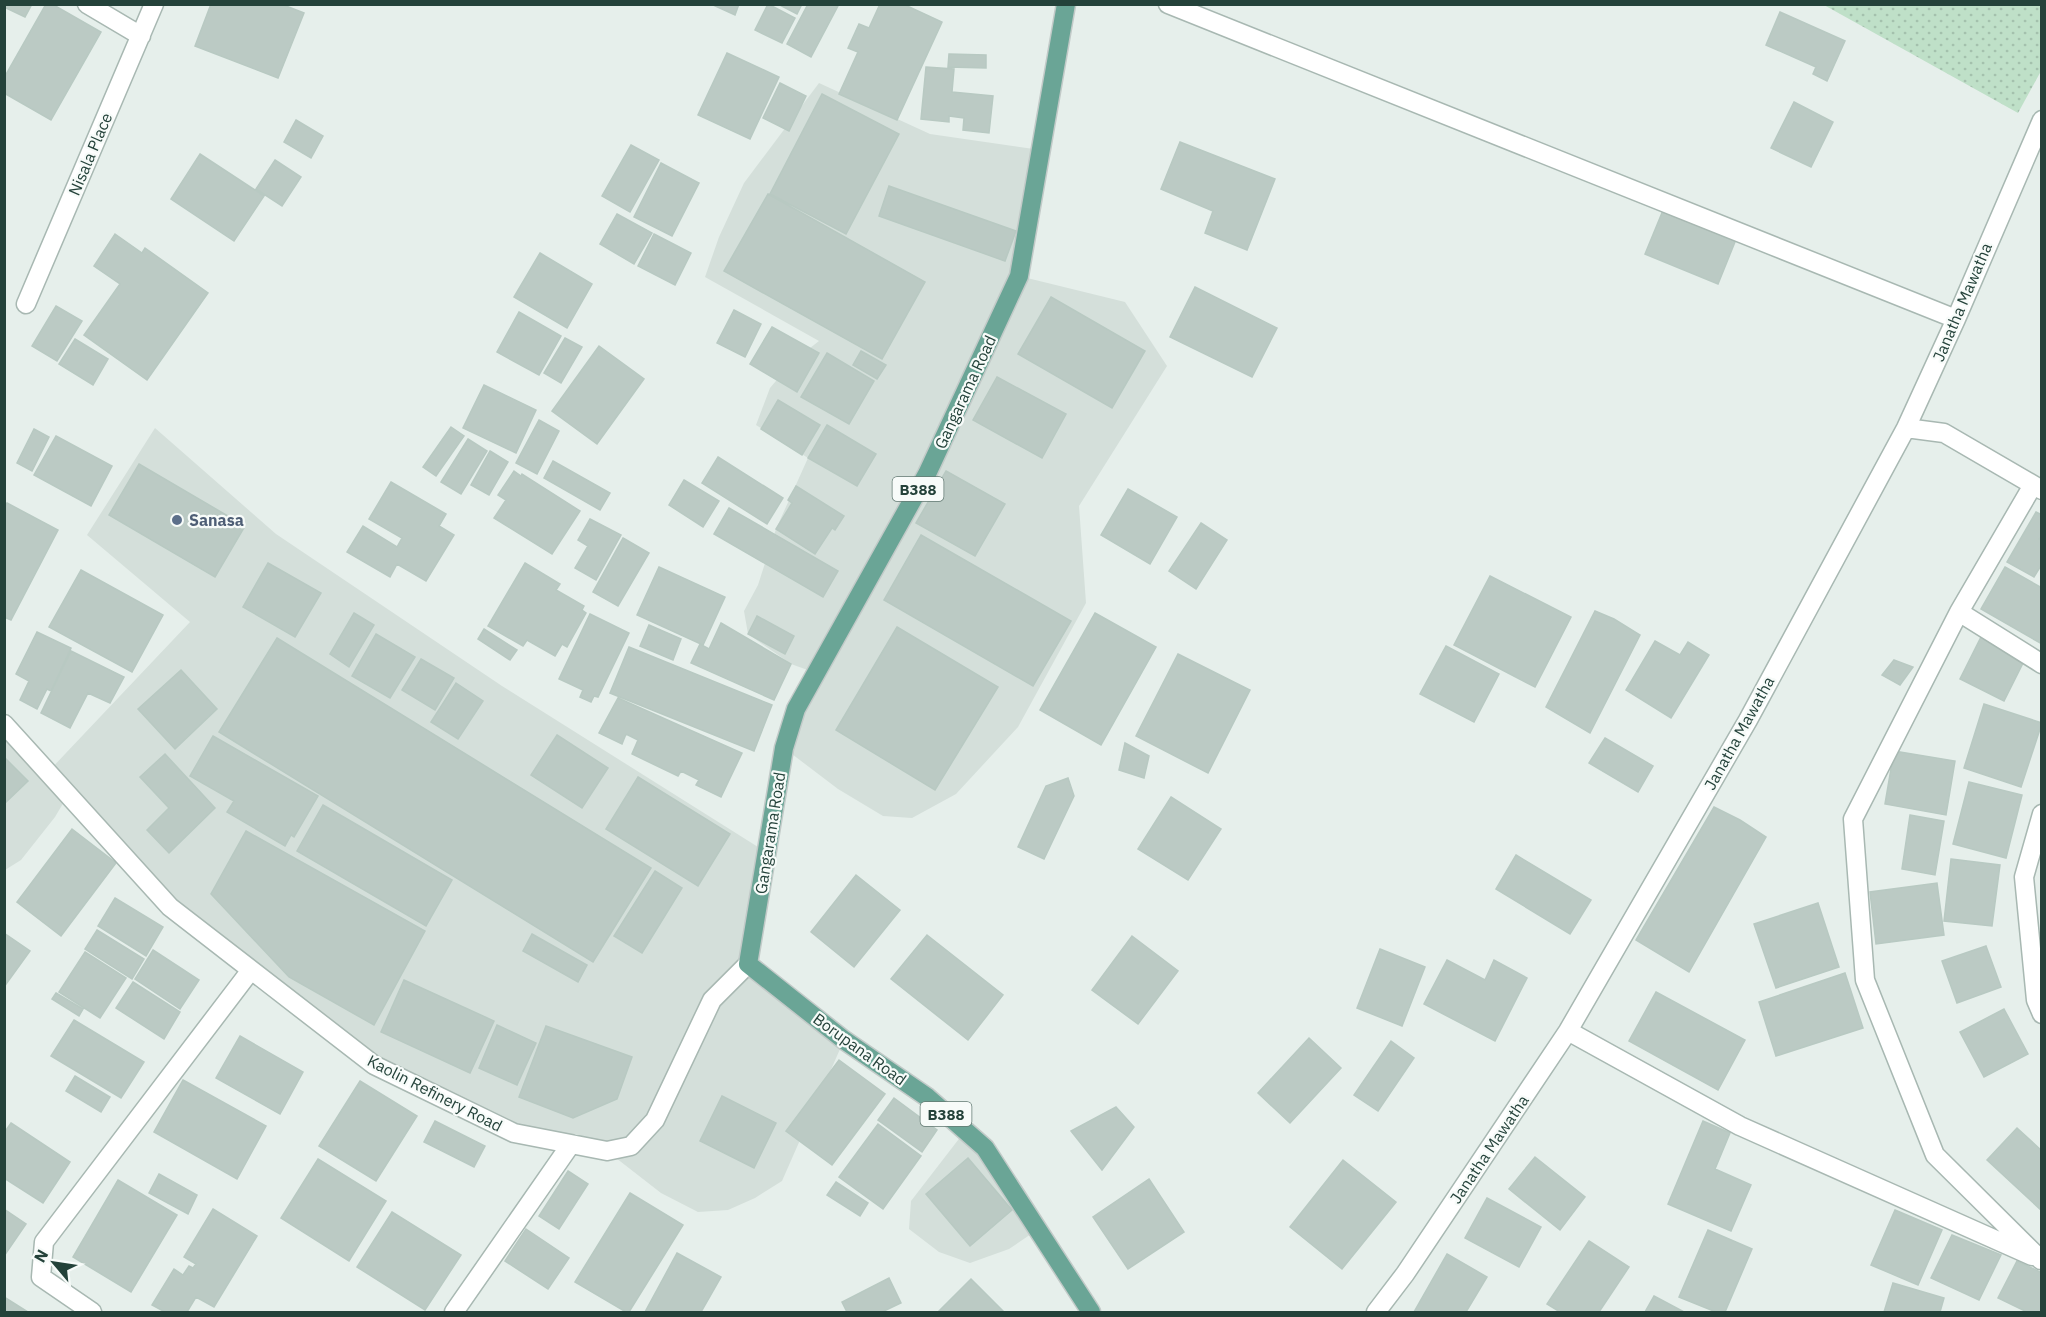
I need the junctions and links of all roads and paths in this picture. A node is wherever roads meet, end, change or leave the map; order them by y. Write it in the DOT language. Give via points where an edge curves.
graph roads {
  1 [pos="87,4"];
  2 [pos="154,4"];
  3 [pos="1066,4"];
  4 [pos="1168,4"];
  5 [pos="141,36"];
  6 [pos="2042,120"];
  7 [pos="26,304"];
  8 [pos="1956,320"];
  9 [pos="1906,428"];
  10 [pos="2037,488"];
  11 [pos="1959,612"];
  12 [pos="2042,664"];
  13 [pos="4,724"];
  14 [pos="2042,814"];
  15 [pos="2042,858"];
  16 [pos="2024,877"];
  17 [pos="748,964"];
  18 [pos="251,970"];
  19 [pos="2042,1014"];
  20 [pos="1568,1031"];
  21 [pos="571,1144"];
  22 [pos="2041,1260"];
  23 [pos="92,1312"];
  24 [pos="454,1312"];
  25 [pos="1091,1312"];
  26 [pos="1376,1312"];
  1 -- 5 [label="street"];
  2 -- 5 [label="street, Nisala Place"];
  3 -- 17 [label="main road, Gangarama Road / B388" via="1019,276 927,474 796,709 784,748"];
  4 -- 8 [label="street"];
  5 -- 7 [label="street, Nisala Place"];
  6 -- 8 [label="street, Janatha Mawatha"];
  8 -- 9 [label="street, Janatha Mawatha"];
  9 -- 10 [label="street" via="1944,433"];
  9 -- 20 [label="street, Janatha Mawatha" via="1748,720"];
  10 -- 11 [label="street"];
  11 -- 12 [label="street"];
  11 -- 22 [label="street" via="1853,819 1865,980 1935,1155"];
  13 -- 18 [label="street, Kaolin Refinery Road" via="170,907"];
  14 -- 16 [label="street"];
  15 -- 16 [label="street"];
  16 -- 19 [label="street" via="2036,1000"];
  17 -- 21 [label="street, Kaolin Refinery Road" via="712,1000 654,1120 631,1146 607,1151"];
  17 -- 25 [label="main road, Borupana Road / B388" via="844,1040 927,1097 985,1148"];
  18 -- 21 [label="street, Kaolin Refinery Road" via="374,1065 514,1133"];
  18 -- 23 [label="street" via="44,1242 42,1277"];
  20 -- 22 [label="street" via="1740,1126"];
  20 -- 26 [label="street, Janatha Mawatha" via="1406,1274"];
  21 -- 24 [label="street"];
}
